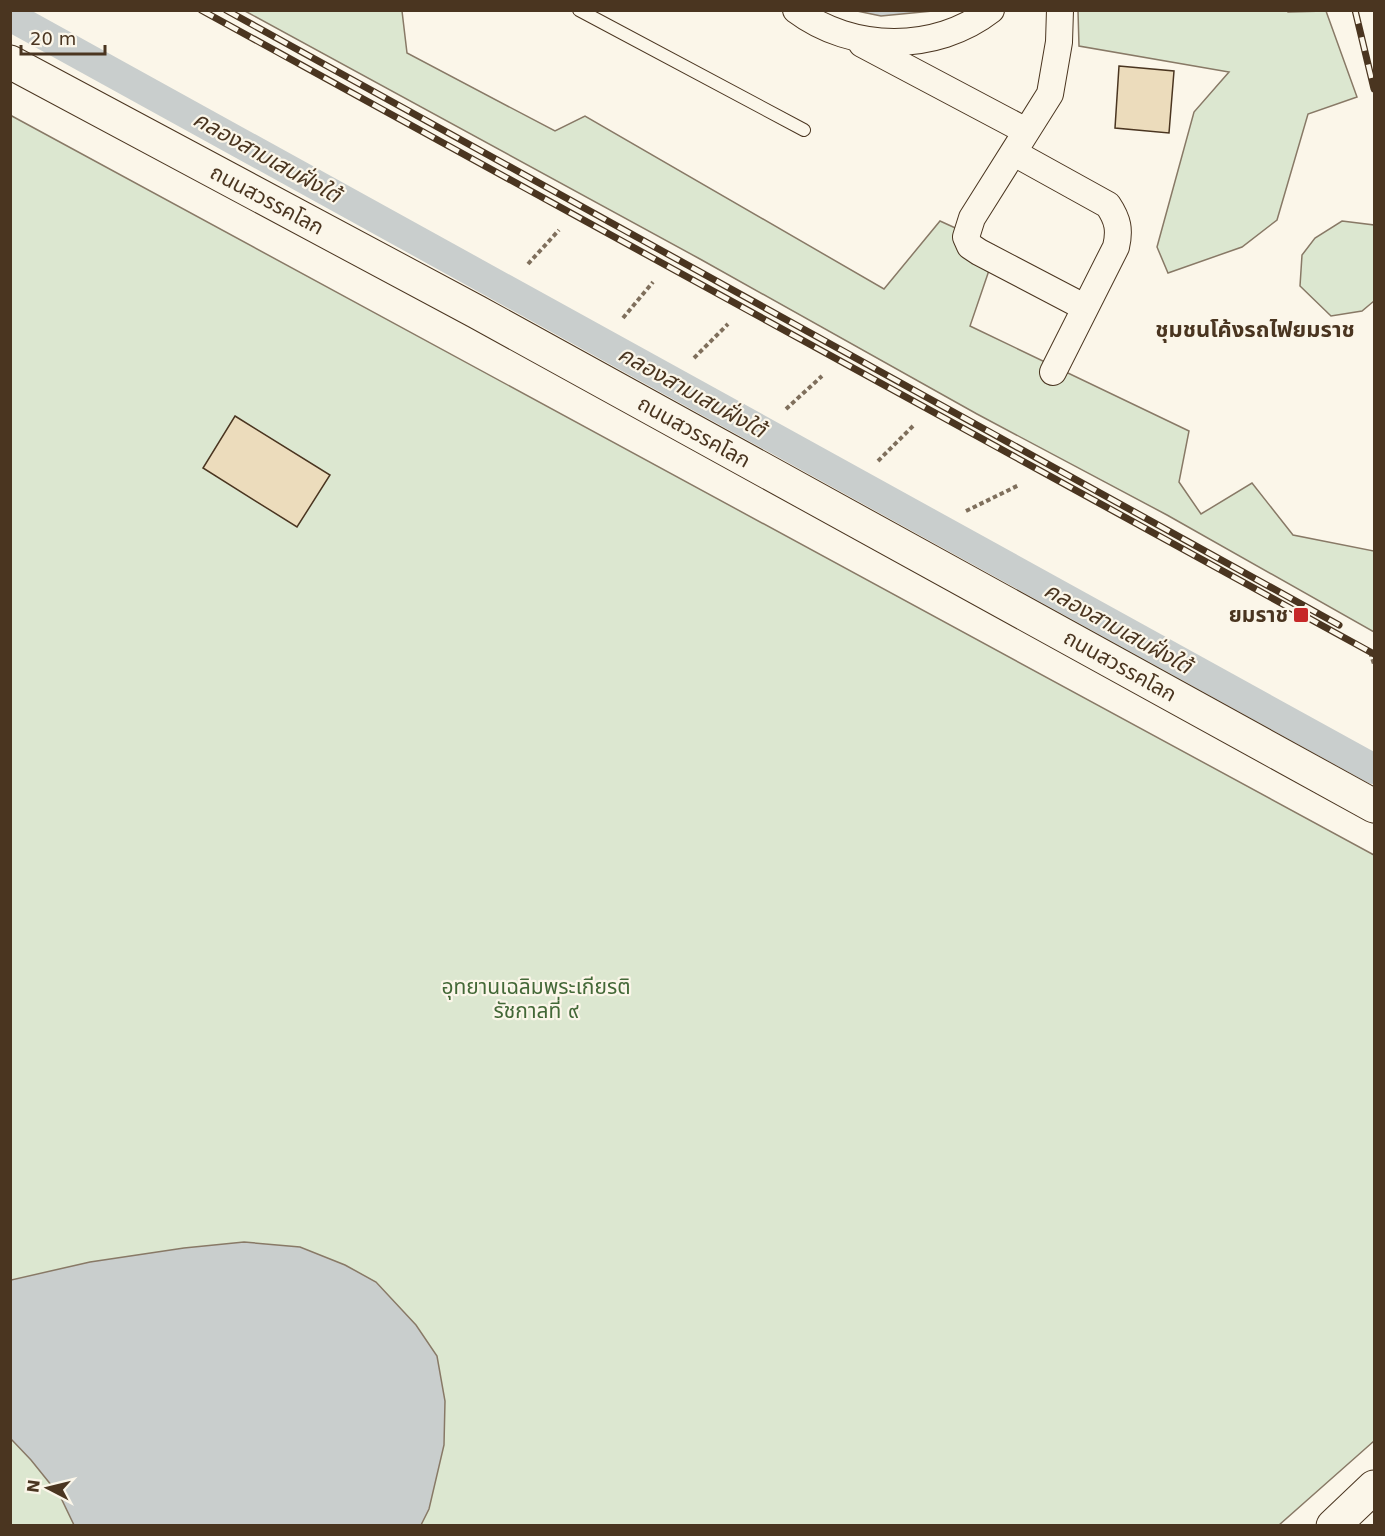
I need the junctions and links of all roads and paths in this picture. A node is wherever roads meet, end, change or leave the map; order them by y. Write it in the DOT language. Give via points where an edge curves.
graph roads {
  1 [pos="579,10"];
  2 [pos="796,10"];
  3 [pos="991,10"];
  4 [pos="1060,10"];
  5 [pos="845,35"];
  6 [pos="10,62"];
  7 [pos="804,130"];
  8 [pos="1020,142"];
  9 [pos="559,230"];
  10 [pos="528,264"];
  11 [pos="653,282"];
  12 [pos="1084,307"];
  13 [pos="623,318"];
  14 [pos="728,324"];
  15 [pos="694,358"];
  16 [pos="1053,372"];
  17 [pos="822,376"];
  18 [pos="786,409"];
  19 [pos="913,426"];
  20 [pos="878,461"];
  21 [pos="1019,485"];
  22 [pos="966,511"];
  23 [pos="1370,652"];
  24 [pos="1374,664"];
  25 [pos="1374,806"];
  26 [pos="1374,1487"];
  27 [pos="1333,1526"];
  1 -- 7 [label="lane"];
  2 -- 5 [label="street" via="822,27"];
  3 -- 5 [label="street" via="941,36 893,42"];
  4 -- 8 [label="street" via="1050,94"];
  5 -- 8 [label="street"];
  6 -- 25 [label="street, ถนนสวรรคโลก" via="477,312"];
  8 -- 12 [label="street" via="1108,205 1115,215 1119,231 1116,247"];
  8 -- 12 [label="street" via="972,218 966,237 970,246 980,252"];
  9 -- 10 [label="path"];
  11 -- 13 [label="path"];
  12 -- 16 [label="street"];
  14 -- 15 [label="path"];
  17 -- 18 [label="path"];
  19 -- 20 [label="path"];
  21 -- 22 [label="path"];
  23 -- 24 [label="path"];
  26 -- 27 [label="street"];
}
